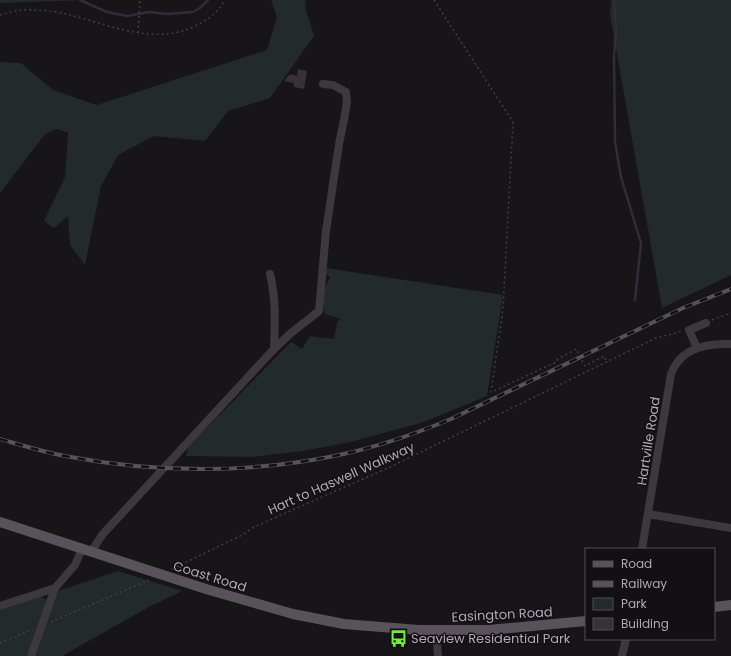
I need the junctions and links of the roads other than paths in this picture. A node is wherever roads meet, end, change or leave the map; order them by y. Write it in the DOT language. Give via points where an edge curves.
graph roads {
  1 [pos="323,84"];
  2 [pos="270,274"];
  3 [pos="706,323"];
  4 [pos="731,344"];
  5 [pos="697,348"];
  6 [pos="274,349"];
  7 [pos="648,514"];
  8 [pos="0,522"];
  9 [pos="731,528"];
  10 [pos="642,548"];
  11 [pos="86,550"];
  12 [pos="55,588"];
  13 [pos="731,605"];
  14 [pos="0,606"];
  15 [pos="715,607"];
  16 [pos="585,621"];
  17 [pos="419,630"];
  18 [pos="436,630"];
  19 [pos="626,640"];
  20 [pos="31,656"];
  21 [pos="438,656"];
  22 [pos="622,656"];
  1 -- 6 [label="street" via="333,85 346,92 347,102 326,231 319,311"];
  2 -- 6 [label="street" via="274,289"];
  3 -- 5 [label="street" via="689,330"];
  4 -- 5 [label="street"];
  5 -- 7 [label="street, Hartville Road" via="681,357 671,374"];
  6 -- 11 [label="street"];
  7 -- 9 [label="street"];
  7 -- 10 [label="street, Hartville Road"];
  8 -- 11 [label="main road, Coast Road"];
  11 -- 12 [label="street"];
  11 -- 17 [label="main road, Coast Road" via="292,614 344,624"];
  12 -- 14 [label="street"];
  12 -- 20 [label="street"];
  13 -- 15 [label="main road"];
  16 -- 18 [label="main road, Easington Road" via="488,630"];
  17 -- 18 [label="main road, Easington Road"];
  18 -- 21 [label="street"];
  19 -- 22 [label="street"];
}
